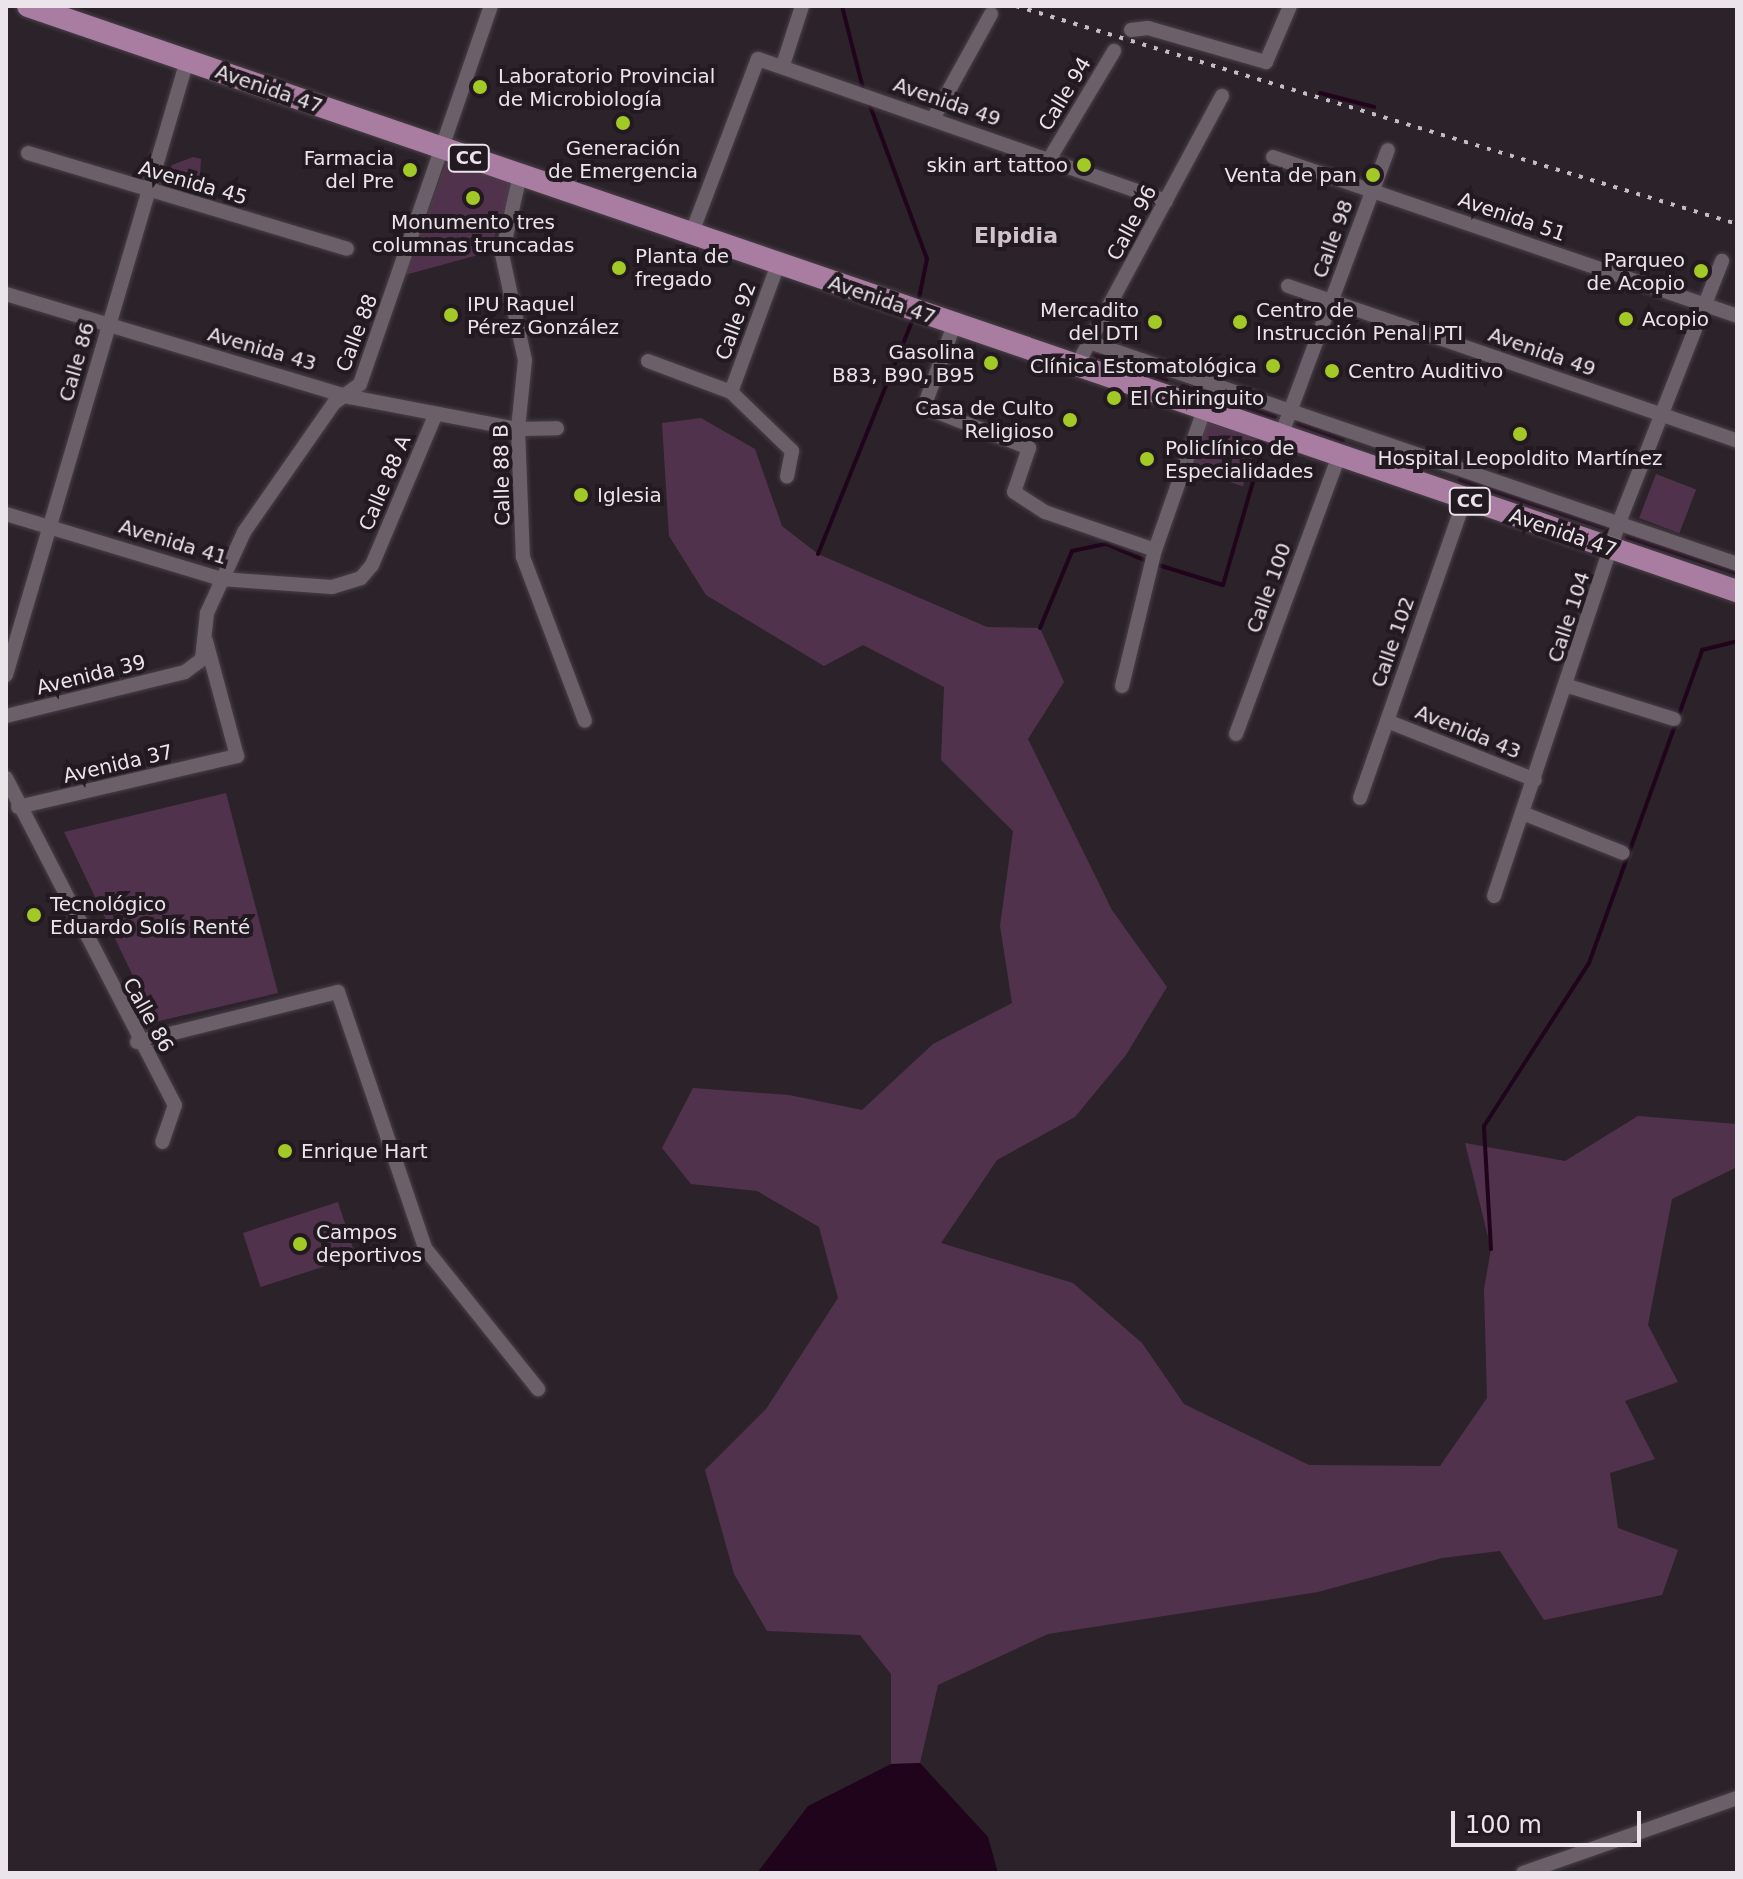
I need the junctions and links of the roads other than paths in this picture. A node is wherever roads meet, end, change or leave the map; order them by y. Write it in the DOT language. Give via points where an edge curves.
graph roads {
  1 [pos="28,6"];
  2 [pos="491,6"];
  3 [pos="802,6"];
  4 [pos="1290,6"];
  5 [pos="991,14"];
  6 [pos="1131,30"];
  7 [pos="1114,51"];
  8 [pos="187,61"];
  9 [pos="783,65"];
  10 [pos="1222,96"];
  11 [pos="933,119"];
  12 [pos="442,149"];
  13 [pos="1388,150"];
  14 [pos="28,153"];
  15 [pos="1273,157"];
  16 [pos="1050,158"];
  17 [pos="520,175"];
  18 [pos="1372,190"];
  19 [pos="147,191"];
  20 [pos="1166,201"];
  21 [pos="691,235"];
  22 [pos="347,249"];
  23 [pos="1722,261"];
  24 [pos="778,264"];
  25 [pos="1288,286"];
  26 [pos="6,294"];
  27 [pos="1331,302"];
  28 [pos="1704,304"];
  29 [pos="1737,316"];
  30 [pos="109,324"];
  31 [pos="954,325"];
  32 [pos="1089,342"];
  33 [pos="648,361"];
  34 [pos="1076,367"];
  35 [pos="731,392"];
  36 [pos="350,397"];
  37 [pos="1205,407"];
  38 [pos="1290,412"];
  39 [pos="1661,414"];
  40 [pos="435,416"];
  41 [pos="557,428"];
  42 [pos="518,429"];
  43 [pos="1282,433"];
  44 [pos="1737,441"];
  45 [pos="1412,454"];
  46 [pos="1339,455"];
  47 [pos="787,477"];
  48 [pos="1403,477"];
  49 [pos="1465,499"];
  50 [pos="6,514"];
  51 [pos="50,525"];
  52 [pos="1618,525"];
  53 [pos="1612,548"];
  54 [pos="1155,550"];
  55 [pos="1737,564"];
  56 [pos="372,565"];
  57 [pos="221,579"];
  58 [pos="1737,591"];
  59 [pos="206,641"];
  60 [pos="185,672"];
  61 [pos="6,675"];
  62 [pos="1122,686"];
  63 [pos="1568,686"];
  64 [pos="6,716"];
  65 [pos="1674,719"];
  66 [pos="585,721"];
  67 [pos="1387,721"];
  68 [pos="1236,734"];
  69 [pos="226,759"];
  70 [pos="6,778"];
  71 [pos="1535,780"];
  72 [pos="1360,798"];
  73 [pos="18,807"];
  74 [pos="1525,814"];
  75 [pos="1623,853"];
  76 [pos="1494,896"];
  77 [pos="137,1042"];
  78 [pos="162,1142"];
  79 [pos="538,1389"];
  80 [pos="1737,1798"];
  81 [pos="1523,1873"];
  1 -- 8 [label="main road, Avenida 47 / CC"];
  2 -- 12 [label="street, Calle 88"];
  3 -- 9 [label="street"];
  4 -- 6 [label="street" via="1266,62 1148,28"];
  5 -- 11 [label="street"];
  7 -- 16 [label="street, Calle 94"];
  8 -- 12 [label="main road, Avenida 47 / CC"];
  8 -- 19 [label="street, Calle 86"];
  9 -- 11 [label="street, Avenida 49"];
  9 -- 21 [label="street, Avenida 49" via="758,59"];
  10 -- 20 [label="street, Calle 96"];
  11 -- 16 [label="street, Avenida 49"];
  12 -- 17 [label="main road, Avenida 47 / CC"];
  12 -- 36 [label="street, Calle 88"];
  13 -- 18 [label="street, Calle 98"];
  14 -- 19 [label="street, Avenida 45"];
  15 -- 18 [label="street, Avenida 51"];
  16 -- 20 [label="street, Avenida 49"];
  17 -- 21 [label="main road, Avenida 47 / CC"];
  17 -- 42 [label="street, Calle 88 B" via="502,254 525,360"];
  18 -- 27 [label="street, Calle 98"];
  18 -- 28 [label="street, Avenida 51"];
  19 -- 22 [label="street, Avenida 45"];
  19 -- 30 [label="street, Calle 86"];
  20 -- 32 [label="street, Calle 96"];
  21 -- 24 [label="main road, Avenida 47 / CC"];
  23 -- 28 [label="street, Calle 104"];
  24 -- 31 [label="main road, Avenida 47 / CC"];
  24 -- 35 [label="street, Calle 92"];
  25 -- 27 [label="street, Avenida 49"];
  26 -- 30 [label="street, Avenida 43"];
  27 -- 38 [label="street, Calle 98"];
  27 -- 39 [label="street, Avenida 49"];
  28 -- 29 [label="street, Avenida 51"];
  28 -- 39 [label="street, Calle 104"];
  30 -- 36 [label="street, Avenida 43"];
  30 -- 51 [label="street, Calle 86"];
  31 -- 34 [label="main road, Avenida 47 / CC"];
  31 -- 54 [label="street" via="924,407 1029,448 1014,492 1045,512"];
  32 -- 34 [label="street, Calle 96"];
  32 -- 38 [label="street, Avenida 47"];
  33 -- 35 [label="street"];
  34 -- 37 [label="main road, Avenida 47 / CC"];
  35 -- 47 [label="street" via="792,451"];
  36 -- 40 [label="street, Avenida 43"];
  36 -- 57 [label="street, Calle 88" via="329,410 244,532"];
  37 -- 43 [label="main road, Avenida 47 / CC"];
  37 -- 54 [label="street"];
  38 -- 43 [label="street, Calle 98"];
  38 -- 45 [label="street, Avenida 47"];
  39 -- 44 [label="street, Avenida 49"];
  39 -- 52 [label="street, Calle 104"];
  40 -- 42 [label="street, Avenida 43"];
  40 -- 56 [label="street, Calle 88 A"];
  41 -- 42 [label="street, Avenida 43"];
  42 -- 66 [label="street, Calle 88 B" via="523,557"];
  43 -- 46 [label="main road, Avenida 47 / CC"];
  45 -- 48 [label="street"];
  45 -- 52 [label="street, Avenida 47"];
  46 -- 48 [label="main road, Avenida 47 / CC"];
  46 -- 68 [label="street, Calle 100"];
  48 -- 49 [label="main road, Avenida 47 / CC"];
  49 -- 53 [label="main road, Avenida 47 / CC"];
  49 -- 67 [label="street, Calle 102"];
  50 -- 51 [label="street, Avenida 41"];
  51 -- 57 [label="street, Avenida 41"];
  51 -- 61 [label="street, Calle 86"];
  52 -- 53 [label="street, Calle 104"];
  52 -- 55 [label="street, Avenida 47"];
  53 -- 58 [label="main road, Avenida 47 / CC"];
  53 -- 63 [label="street, Calle 104"];
  54 -- 62 [label="street"];
  56 -- 57 [label="street, Avenida 41" via="361,578 332,587"];
  57 -- 59 [label="street, Calle 88" via="207,613"];
  59 -- 60 [label="street, Calle 88" via="202,659"];
  59 -- 69 [label="street, Calle 88" via="237,749"];
  60 -- 64 [label="street, Avenida 39"];
  63 -- 65 [label="street"];
  63 -- 71 [label="street, Calle 104"];
  67 -- 71 [label="street, Avenida 43"];
  67 -- 72 [label="street, Calle 102"];
  69 -- 73 [label="street, Avenida 37"];
  70 -- 73 [label="street, Calle 86"];
  71 -- 74 [label="street, Calle 104"];
  73 -- 77 [label="street, Calle 86"];
  74 -- 75 [label="street"];
  74 -- 76 [label="street, Calle 104"];
  77 -- 78 [label="street, Calle 86" via="175,1105"];
  77 -- 79 [label="street" via="338,992 425,1248"];
  80 -- 81 [label="street"];
}
